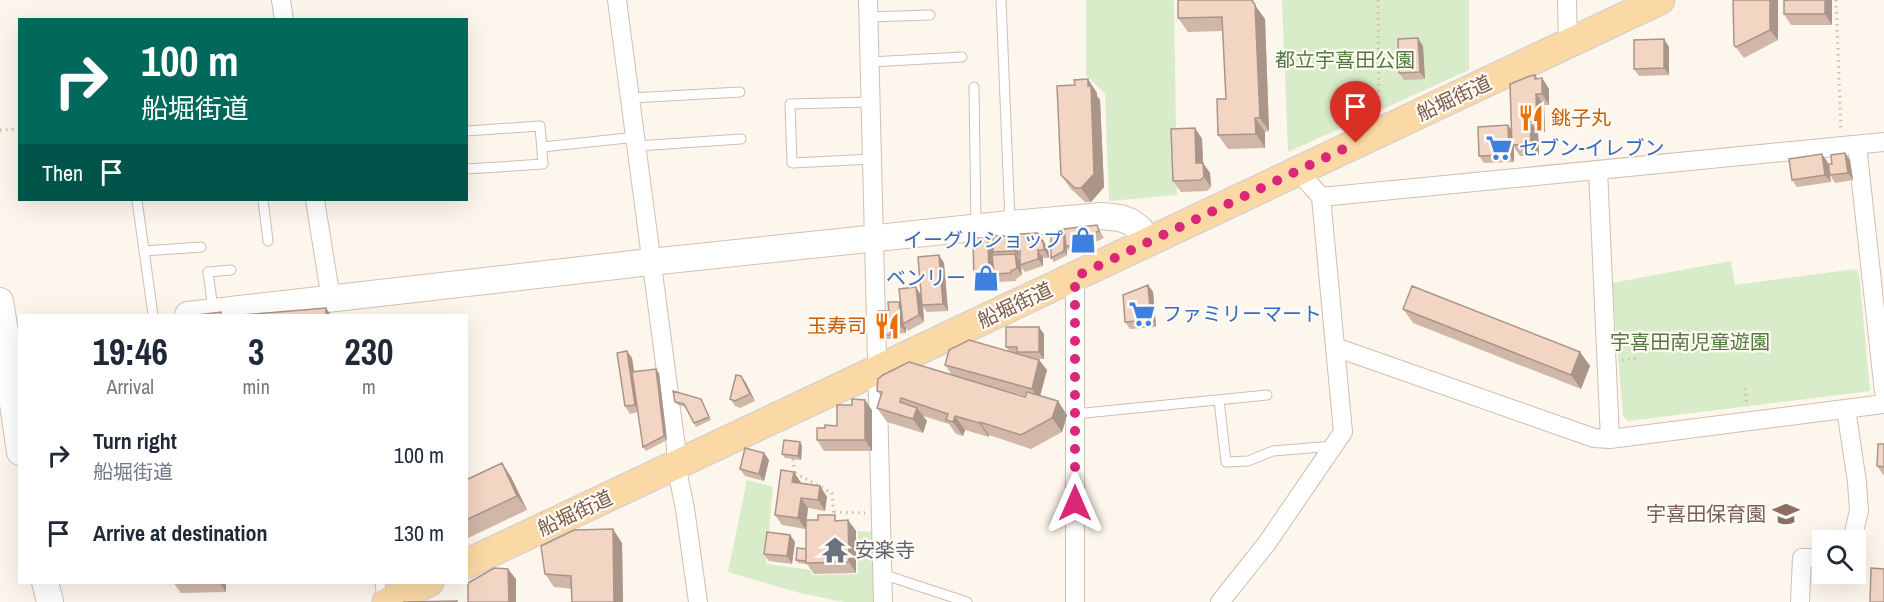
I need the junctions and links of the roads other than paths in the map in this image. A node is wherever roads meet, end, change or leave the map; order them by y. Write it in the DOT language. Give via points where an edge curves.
graph roads {
  1 [pos="281,0"];
  2 [pos="617,0"];
  3 [pos="1001,0"];
  4 [pos="1567,0"];
  5 [pos="1660,0"];
  6 [pos="868,8"];
  7 [pos="930,15"];
  8 [pos="284,18"];
  9 [pos="1568,44"];
  10 [pos="962,57"];
  11 [pos="870,62"];
  12 [pos="974,87"];
  13 [pos="740,92"];
  14 [pos="631,98"];
  15 [pos="871,102"];
  16 [pos="468,131"];
  17 [pos="741,139"];
  18 [pos="637,142"];
  19 [pos="1884,142"];
  20 [pos="1849,146"];
  21 [pos="542,147"];
  22 [pos="872,159"];
  23 [pos="468,169"];
  24 [pos="1598,170"];
  25 [pos="1298,171"];
  26 [pos="1321,197"];
  27 [pos="136,201"];
  28 [pos="263,201"];
  29 [pos="315,201"];
  30 [pos="1010,224"];
  31 [pos="976,228"];
  32 [pos="874,239"];
  33 [pos="268,241"];
  34 [pos="1147,241"];
  35 [pos="201,247"];
  36 [pos="144,251"];
  37 [pos="650,262"];
  38 [pos="231,270"];
  39 [pos="1075,277"];
  40 [pos="0,301"];
  41 [pos="338,301"];
  42 [pos="213,312"];
  43 [pos="153,314"];
  44 [pos="196,314"];
  45 [pos="13,337"];
  46 [pos="1881,346"];
  47 [pos="1335,347"];
  48 [pos="878,370"];
  49 [pos="1884,392"];
  50 [pos="1267,395"];
  51 [pos="1219,400"];
  52 [pos="1884,404"];
  53 [pos="1846,409"];
  54 [pos="1075,414"];
  55 [pos="18,438"];
  56 [pos="1610,440"];
  57 [pos="1333,446"];
  58 [pos="676,465"];
  59 [pos="1854,530"];
  60 [pos="1812,558"];
  61 [pos="468,563"];
  62 [pos="882,574"];
  63 [pos="46,584"];
  64 [pos="380,584"];
  65 [pos="425,584"];
  66 [pos="50,602"];
  67 [pos="382,602"];
  68 [pos="387,602"];
  69 [pos="698,602"];
  70 [pos="883,602"];
  71 [pos="968,602"];
  72 [pos="1075,602"];
  73 [pos="1220,602"];
  74 [pos="1800,602"];
  1 -- 8 [label="street"];
  2 -- 14 [label="street"];
  3 -- 30 [label="lane"];
  4 -- 9 [label="street"];
  5 -- 9 [label="main road, 船堀街道"];
  6 -- 7 [label="lane"];
  6 -- 11 [label="street"];
  9 -- 25 [label="main road, 船堀街道"];
  10 -- 11 [label="lane"];
  11 -- 15 [label="street"];
  12 -- 31 [label="lane"];
  13 -- 14 [label="lane"];
  14 -- 18 [label="street"];
  15 -- 22 [label="street"];
  15 -- 22 [label="lane" via="790,104 792,163"];
  16 -- 21 [label="lane" via="540,126"];
  17 -- 18 [label="lane"];
  18 -- 21 [label="lane"];
  18 -- 37 [label="street"];
  19 -- 20 [label="street"];
  20 -- 24 [label="street"];
  20 -- 46 [label="street"];
  21 -- 23 [label="lane" via="543,164"];
  22 -- 32 [label="street"];
  24 -- 26 [label="street"];
  24 -- 56 [label="street"];
  25 -- 26 [label="street"];
  25 -- 34 [label="main road, 船堀街道"];
  26 -- 47 [label="street"];
  27 -- 36 [label="lane"];
  28 -- 33 [label="lane"];
  29 -- 41 [label="street"];
  30 -- 31 [label="street"];
  30 -- 34 [label="street" via="1120,218 1131,222"];
  31 -- 32 [label="street"];
  32 -- 37 [label="street"];
  32 -- 48 [label="street"];
  34 -- 39 [label="main road, 船堀街道"];
  35 -- 36 [label="lane"];
  36 -- 43 [label="lane"];
  37 -- 41 [label="street"];
  37 -- 58 [label="street"];
  38 -- 42 [label="lane" via="208,272"];
  39 -- 48 [label="main road, 船堀街道"];
  39 -- 54 [label="street"];
  40 -- 45 [label="street"];
  41 -- 42 [label="street"];
  42 -- 44 [label="street"];
  45 -- 55 [label="street" via="8,370"];
  46 -- 49 [label="street"];
  47 -- 56 [label="street" via="1594,438"];
  47 -- 57 [label="street" via="1342,432"];
  48 -- 58 [label="main road, 船堀街道"];
  48 -- 62 [label="street"];
  50 -- 51 [label="lane"];
  51 -- 54 [label="lane"];
  51 -- 57 [label="lane" via="1226,462 1248,461 1273,451"];
  52 -- 53 [label="street"];
  53 -- 56 [label="street"];
  53 -- 59 [label="street" via="1857,482"];
  54 -- 72 [label="street"];
  57 -- 73 [label="street" via="1267,543"];
  58 -- 61 [label="main road, 船堀街道"];
  58 -- 69 [label="street"];
  60 -- 74 [label="street" via="1802,558"];
  62 -- 70 [label="street"];
  62 -- 71 [label="lane"];
  63 -- 66 [label="street"];
  64 -- 67 [label="lane"];
  65 -- 68 [label="main road"];
}
